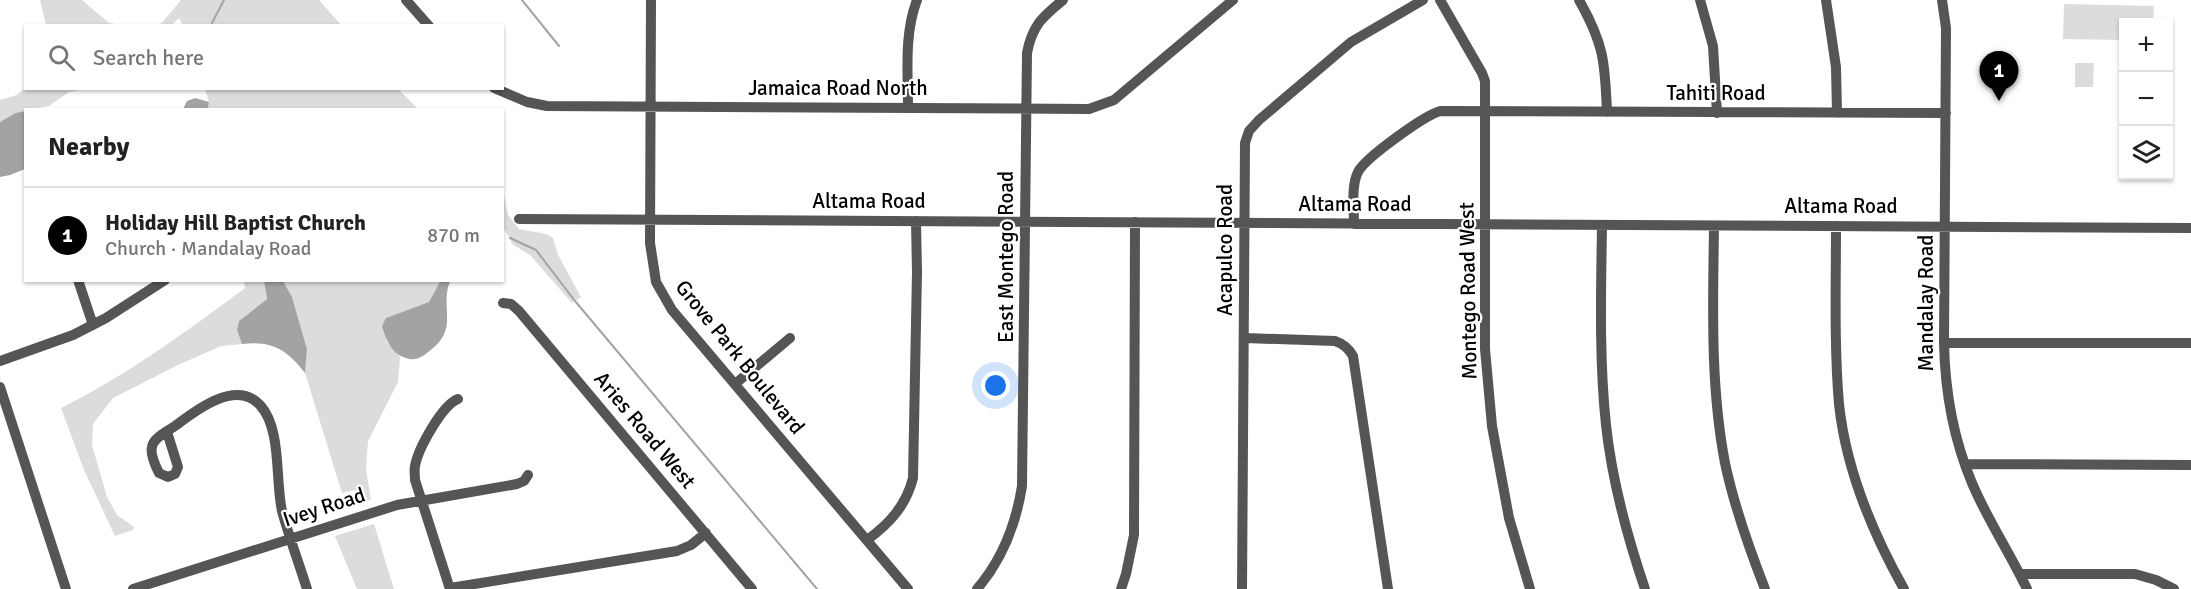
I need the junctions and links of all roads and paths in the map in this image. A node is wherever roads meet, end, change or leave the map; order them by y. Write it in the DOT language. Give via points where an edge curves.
graph roads {
  1 [pos="406,0"];
  2 [pos="651,0"];
  3 [pos="917,0"];
  4 [pos="1063,0"];
  5 [pos="1233,0"];
  6 [pos="1423,0"];
  7 [pos="1440,0"];
  8 [pos="1579,0"];
  9 [pos="1700,0"];
  10 [pos="1826,0"];
  11 [pos="1942,0"];
  12 [pos="427,24"];
  13 [pos="499,90"];
  14 [pos="650,107"];
  15 [pos="908,108"];
  16 [pos="1026,108"];
  17 [pos="1486,111"];
  18 [pos="1606,112"];
  19 [pos="1717,113"];
  20 [pos="1837,113"];
  21 [pos="1946,113"];
  22 [pos="519,219"];
  23 [pos="650,220"];
  24 [pos="916,220"];
  25 [pos="1025,221"];
  26 [pos="1135,222"];
  27 [pos="1245,223"];
  28 [pos="1354,224"];
  29 [pos="1486,224"];
  30 [pos="1602,225"];
  31 [pos="1714,226"];
  32 [pos="1836,226"];
  33 [pos="1945,227"];
  34 [pos="2191,228"];
  35 [pos="79,282"];
  36 [pos="162,282"];
  37 [pos="503,303"];
  38 [pos="93,325"];
  39 [pos="790,338"];
  40 [pos="1245,338"];
  41 [pos="2191,343"];
  42 [pos="1944,344"];
  43 [pos="0,362"];
  44 [pos="735,384"];
  45 [pos="0,387"];
  46 [pos="458,399"];
  47 [pos="167,432"];
  48 [pos="1965,464"];
  49 [pos="2191,465"];
  50 [pos="528,475"];
  51 [pos="422,500"];
  52 [pos="706,533"];
  53 [pos="291,538"];
  54 [pos="867,540"];
  55 [pos="2020,574"];
  56 [pos="66,589"];
  57 [pos="133,589"];
  58 [pos="307,589"];
  59 [pos="450,589"];
  60 [pos="752,589"];
  61 [pos="908,589"];
  62 [pos="977,589"];
  63 [pos="1121,589"];
  64 [pos="1242,589"];
  65 [pos="1388,589"];
  66 [pos="1530,589"];
  67 [pos="1645,589"];
  68 [pos="1765,589"];
  69 [pos="1904,589"];
  70 [pos="2027,589"];
  71 [pos="2174,589"];
  1 -- 12 [label="street"];
  2 -- 14 [label="street, Grove Park Boulevard"];
  3 -- 15 [label="street" via="908,48"];
  4 -- 16 [label="street, East Montego Road" via="1040,21 1030,38"];
  5 -- 16 [label="street, Jamaica Road North" via="1114,100 1089,109"];
  6 -- 27 [label="street, Acapulco Road" via="1351,42 1249,131 1245,143"];
  7 -- 17 [label="street, Montego Road West" via="1482,73"];
  8 -- 18 [label="street" via="1602,51"];
  9 -- 19 [label="street" via="1713,46"];
  10 -- 20 [label="street" via="1836,59"];
  11 -- 21 [label="street, Mandalay Road" via="1946,28"];
  13 -- 14 [label="street, Jamaica Road North" via="548,106"];
  14 -- 15 [label="street, Jamaica Road North"];
  14 -- 23 [label="street, Grove Park Boulevard"];
  15 -- 16 [label="street, Jamaica Road North"];
  16 -- 25 [label="street, East Montego Road"];
  17 -- 18 [label="street, Tahiti Road"];
  17 -- 28 [label="street, Tahiti Road" via="1433,112 1365,162 1355,180"];
  17 -- 29 [label="street, Montego Road West"];
  18 -- 19 [label="street, Tahiti Road"];
  19 -- 20 [label="street, Tahiti Road"];
  20 -- 21 [label="street, Tahiti Road"];
  21 -- 33 [label="street, Mandalay Road"];
  22 -- 23 [label="street, Altama Road"];
  23 -- 24 [label="street, Altama Road"];
  23 -- 44 [label="street, Grove Park Boulevard" via="651,263 663,297"];
  24 -- 25 [label="street, Altama Road"];
  24 -- 54 [label="street" via="913,478 897,514"];
  25 -- 26 [label="street, Altama Road"];
  25 -- 62 [label="street, East Montego Road" via="1022,486 1010,534"];
  26 -- 27 [label="street, Altama Road"];
  26 -- 63 [label="street" via="1134,535"];
  27 -- 28 [label="street, Altama Road"];
  27 -- 40 [label="street, Acapulco Road"];
  28 -- 29 [label="street, Altama Road"];
  29 -- 30 [label="street, Altama Road"];
  29 -- 66 [label="street, Montego Road West" via="1485,349 1491,426 1509,518"];
  30 -- 31 [label="street, Altama Road"];
  30 -- 67 [label="street" via="1606,426 1621,508"];
  31 -- 32 [label="street, Altama Road"];
  31 -- 68 [label="street" via="1714,369 1720,431 1737,510"];
  32 -- 33 [label="street, Altama Road"];
  32 -- 69 [label="street" via="1839,406 1858,489"];
  33 -- 34 [label="street, Altama Road"];
  33 -- 42 [label="street, Mandalay Road"];
  35 -- 38 [label="street"];
  36 -- 38 [label="street"];
  37 -- 52 [label="street, Aries Road West" via="519,311"];
  38 -- 43 [label="street"];
  39 -- 44 [label="street"];
  40 -- 64 [label="street, Acapulco Road"];
  40 -- 65 [label="street" via="1335,341 1353,356"];
  41 -- 42 [label="street"];
  42 -- 48 [label="street, Mandalay Road" via="1949,406"];
  44 -- 54 [label="street, Grove Park Boulevard"];
  45 -- 56 [label="street"];
  46 -- 51 [label="street" via="445,408 418,455 414,468"];
  47 -- 53 [label="street" via="197,409 217,400 237,395 254,399 266,414 273,435 280,501"];
  48 -- 49 [label="street"];
  48 -- 55 [label="street, Mandalay Road"];
  50 -- 51 [label="street, Ivey Road" via="517,484"];
  51 -- 53 [label="street, Ivey Road"];
  51 -- 59 [label="street"];
  52 -- 59 [label="street" via="677,550"];
  52 -- 60 [label="street, Aries Road West"];
  53 -- 57 [label="street, Ivey Road"];
  53 -- 58 [label="street"];
  54 -- 61 [label="street, Grove Park Boulevard"];
  55 -- 70 [label="street, Mandalay Road"];
  55 -- 71 [label="street" via="2135,574"];
}
